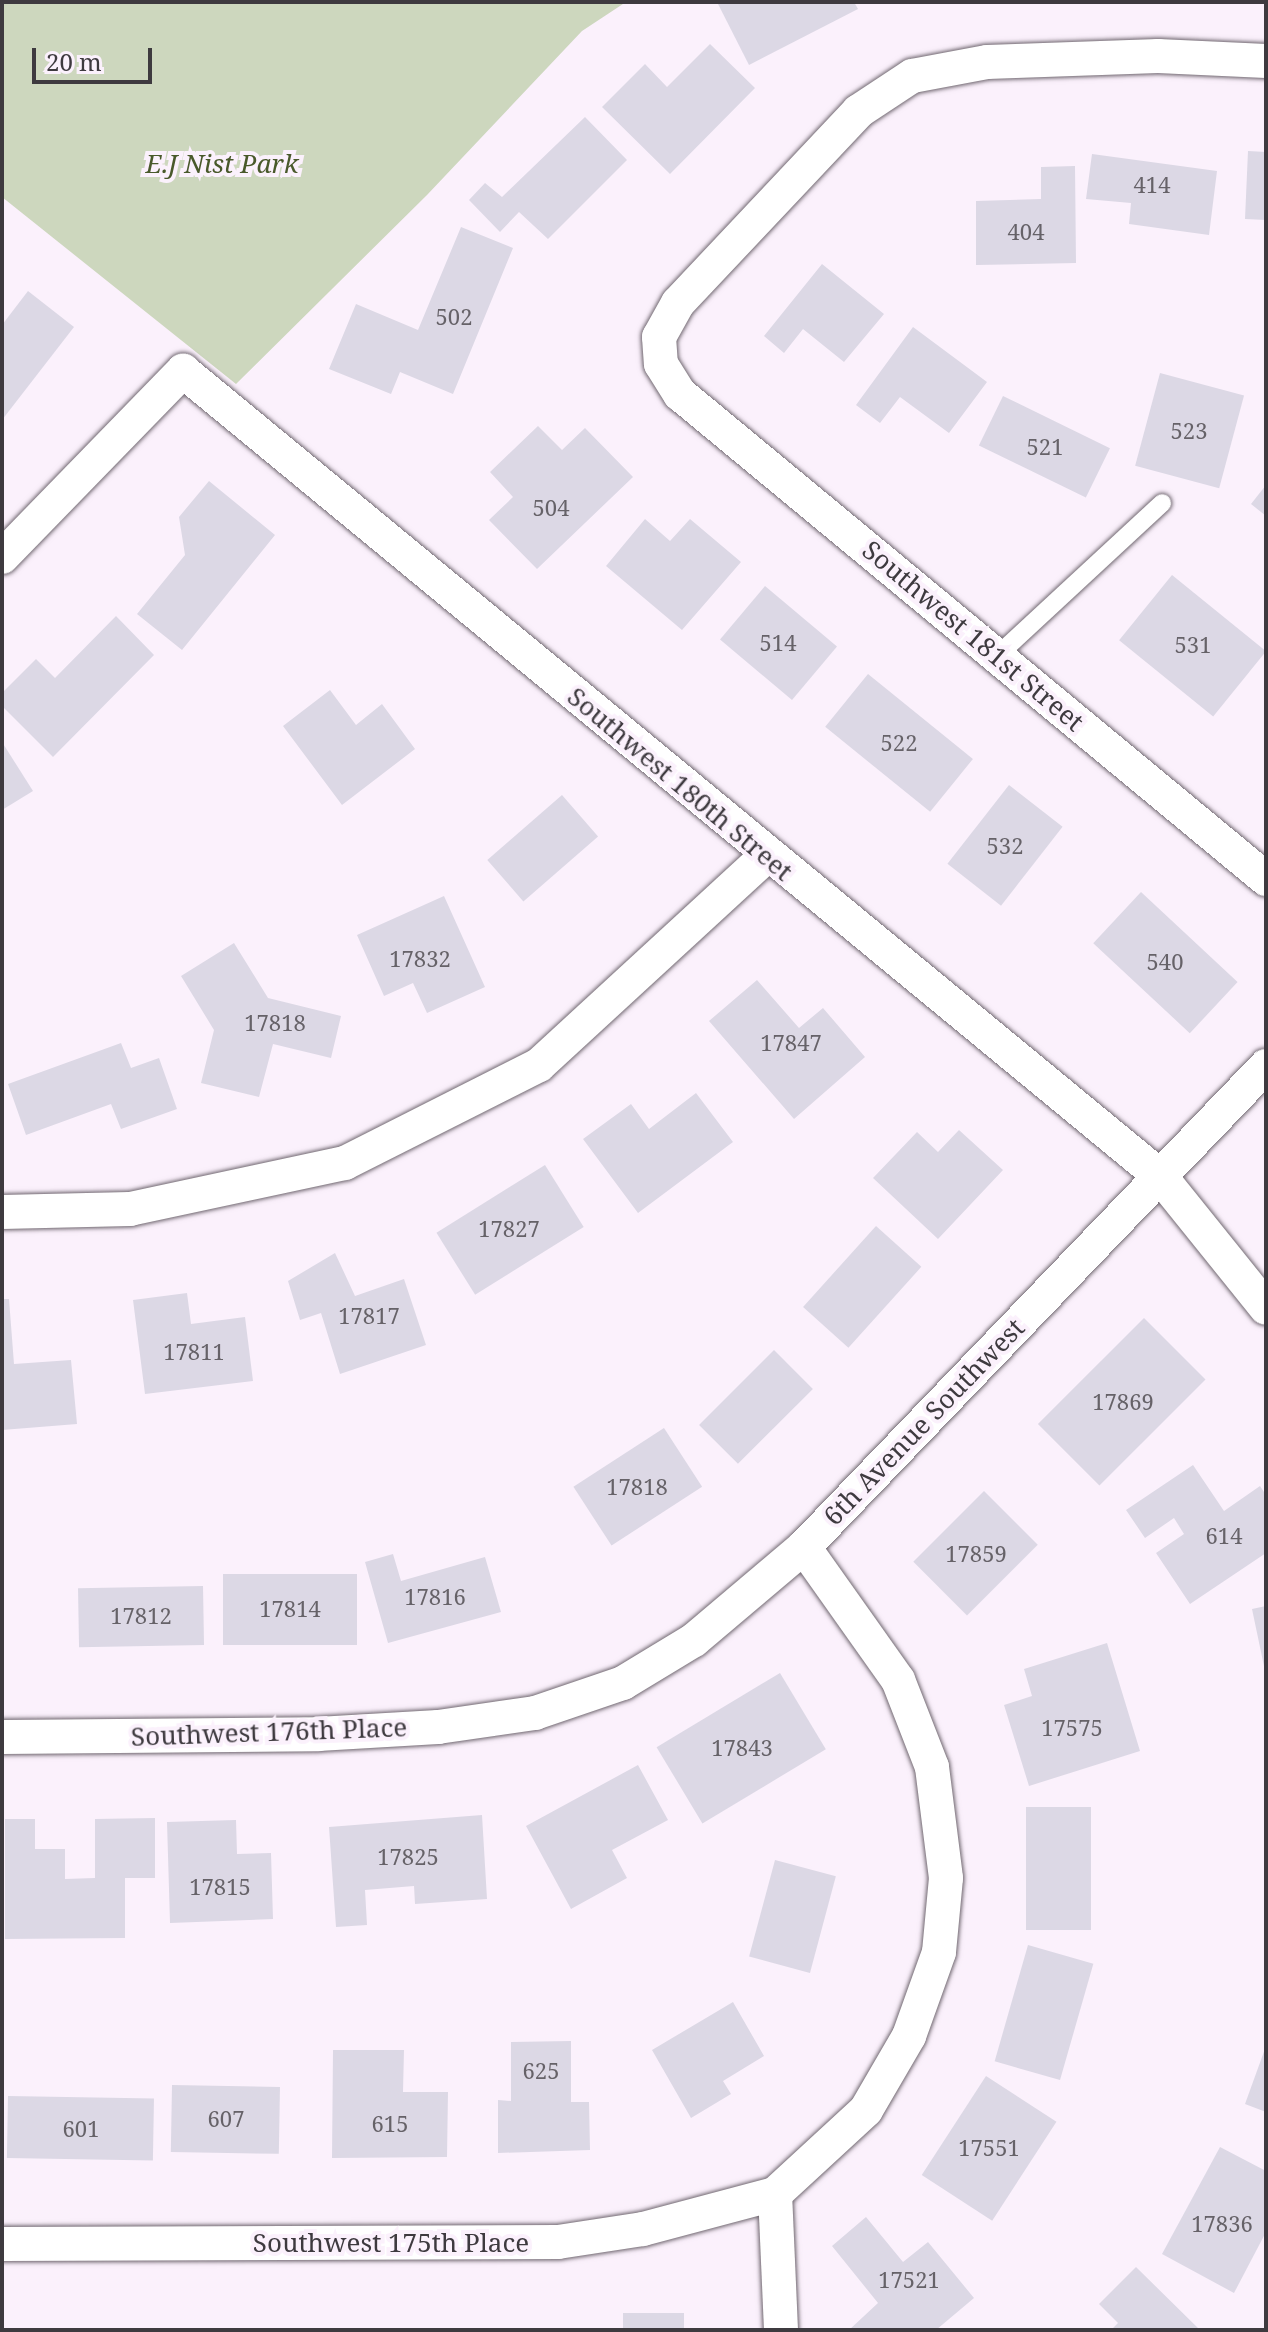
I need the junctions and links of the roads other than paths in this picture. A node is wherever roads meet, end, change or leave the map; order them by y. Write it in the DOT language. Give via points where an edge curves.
graph roads {
  1 [pos="1266,61"];
  2 [pos="1162,503"];
  3 [pos="2,557"];
  4 [pos="997,656"];
  5 [pos="766,856"];
  6 [pos="1266,879"];
  7 [pos="1266,1066"];
  8 [pos="1160,1176"];
  9 [pos="2,1212"];
  10 [pos="1266,1308"];
  11 [pos="804,1547"];
  12 [pos="535,1713"];
  13 [pos="2,1737"];
  14 [pos="775,2194"];
  15 [pos="2,2244"];
  16 [pos="781,2330"];
  1 -- 4 [label="street, Southwest 181st Street" via="1158,56 987,62 912,76 859,111 678,303 659,337 661,364 680,394"];
  2 -- 4 [label="lane"];
  3 -- 5 [label="street, Southwest 180th Street" via="183,371"];
  4 -- 6 [label="street, Southwest 181st Street"];
  5 -- 8 [label="street, Southwest 180th Street"];
  5 -- 9 [label="street" via="539,1065 345,1163 130,1209"];
  7 -- 8 [label="street, 6th Avenue Southwest"];
  8 -- 10 [label="street, Southwest 180th Street"];
  8 -- 11 [label="street, 6th Avenue Southwest"];
  11 -- 12 [label="street, 6th Avenue Southwest" via="694,1640 623,1683"];
  11 -- 14 [label="street" via="898,1680 932,1767 946,1878 939,1952 909,2036 866,2110"];
  12 -- 13 [label="street, Southwest 176th Place" via="438,1727 318,1734"];
  14 -- 15 [label="street, Southwest 175th Place" via="643,2229 558,2242"];
  14 -- 16 [label="street"];
}
